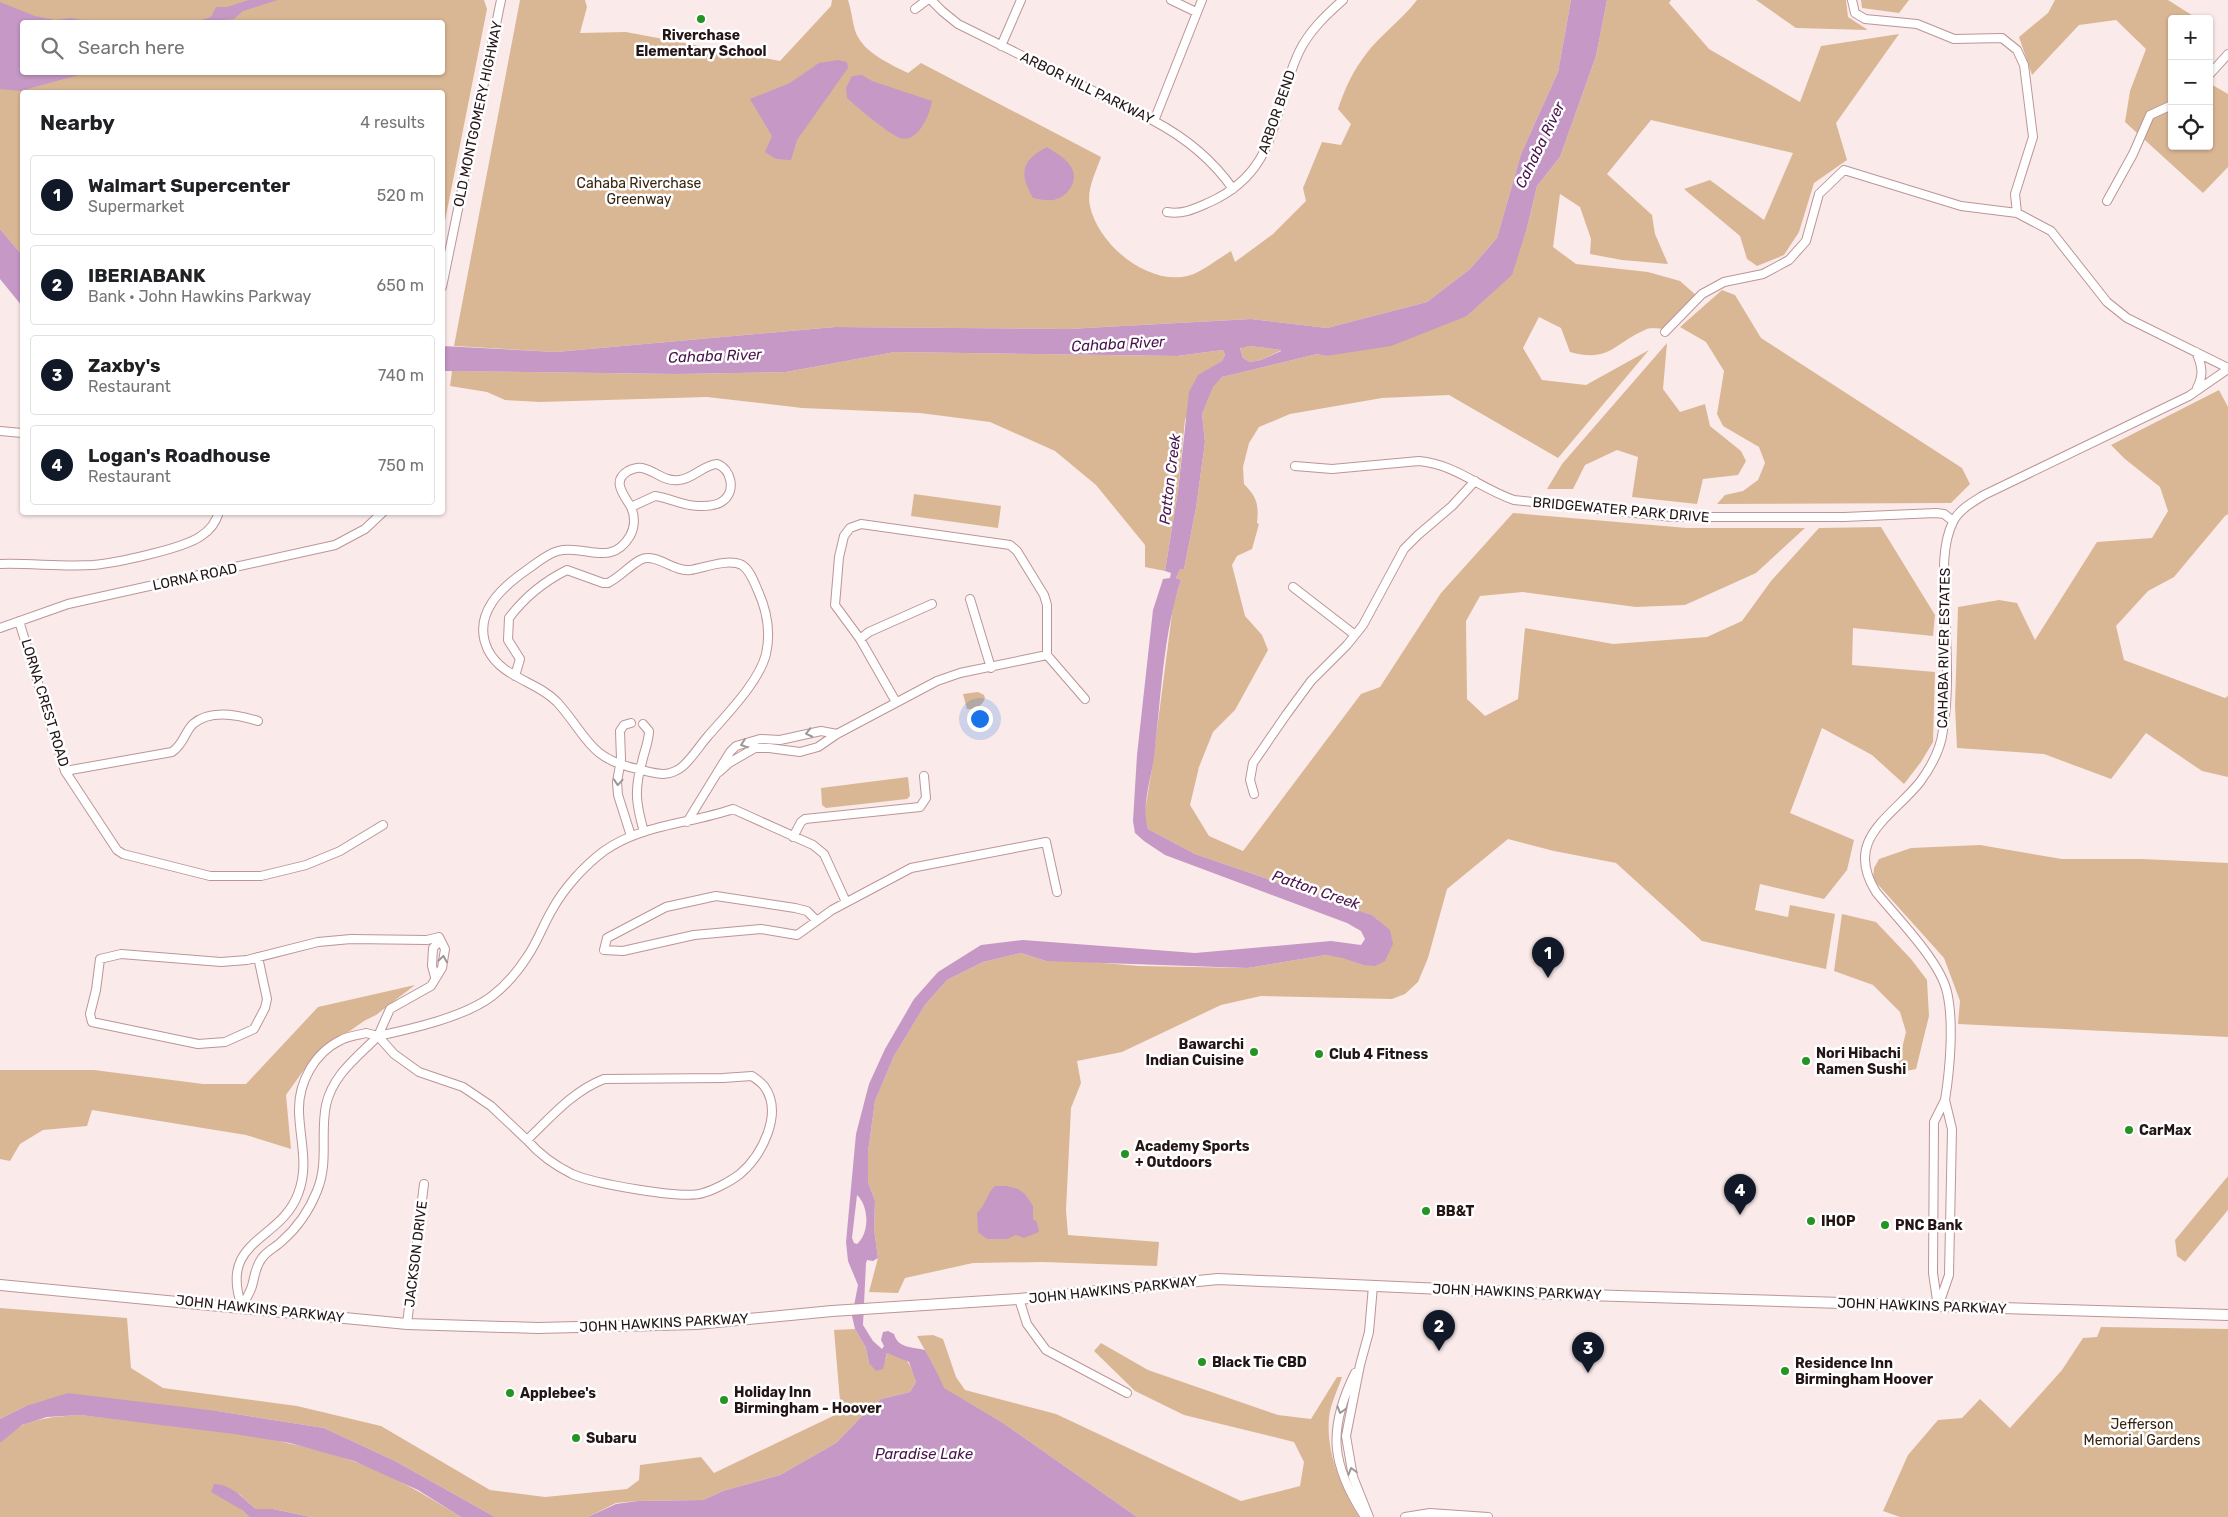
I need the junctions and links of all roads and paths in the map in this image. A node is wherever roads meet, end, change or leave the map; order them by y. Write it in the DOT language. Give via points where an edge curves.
graph roads {
  1 [pos="501,0"];
  2 [pos="927,0"];
  3 [pos="931,0"];
  4 [pos="1020,0"];
  5 [pos="1171,0"];
  6 [pos="1202,0"];
  7 [pos="1343,0"];
  8 [pos="1852,0"];
  9 [pos="915,9"];
  10 [pos="1196,12"];
  11 [pos="1001,46"];
  12 [pos="2228,54"];
  13 [pos="2213,71"];
  14 [pos="2168,107"];
  15 [pos="1154,121"];
  16 [pos="1233,189"];
  17 [pos="2107,201"];
  18 [pos="1167,212"];
  19 [pos="2017,213"];
  20 [pos="445,273"];
  21 [pos="1665,332"];
  22 [pos="2196,352"];
  23 [pos="2228,368"];
  24 [pos="2196,389"];
  25 [pos="0,431"];
  26 [pos="20,433"];
  27 [pos="1295,466"];
  28 [pos="1475,481"];
  29 [pos="631,507"];
  30 [pos="217,515"];
  31 [pos="380,515"];
  32 [pos="1953,521"];
  33 [pos="0,564"];
  34 [pos="1293,587"];
  35 [pos="970,599"];
  36 [pos="932,604"];
  37 [pos="19,621"];
  38 [pos="0,628"];
  39 [pos="1355,634"];
  40 [pos="860,639"];
  41 [pos="1047,655"];
  42 [pos="991,668"];
  43 [pos="515,676"];
  44 [pos="1085,699"];
  45 [pos="896,702"];
  46 [pos="258,721"];
  47 [pos="631,722"];
  48 [pos="642,724"];
  49 [pos="837,734"];
  50 [pos="620,765"];
  51 [pos="640,770"];
  52 [pos="66,771"];
  53 [pos="719,772"];
  54 [pos="924,776"];
  55 [pos="1254,794"];
  56 [pos="686,822"];
  57 [pos="383,825"];
  58 [pos="644,832"];
  59 [pos="632,836"];
  60 [pos="793,837"];
  61 [pos="1057,892"];
  62 [pos="846,902"];
  63 [pos="816,920"];
  64 [pos="258,957"];
  65 [pos="378,1036"];
  66 [pos="1945,1100"];
  67 [pos="527,1140"];
  68 [pos="424,1184"];
  69 [pos="0,1285"];
  70 [pos="1373,1286"];
  71 [pos="1019,1299"];
  72 [pos="242,1307"];
  73 [pos="1938,1307"];
  74 [pos="2228,1315"];
  75 [pos="407,1324"];
  76 [pos="1360,1365"];
  77 [pos="1127,1393"];
  78 [pos="1365,1517"];
  79 [pos="1369,1517"];
  80 [pos="1405,1517"];
  81 [pos="1488,1517"];
  1 -- 20 [label="street, OLD MONTGOMERY HIGHWAY"];
  2 -- 9 [label="street"];
  3 -- 11 [label="street, ARBOR HILL PARKWAY" via="958,24"];
  4 -- 11 [label="street"];
  5 -- 10 [label="street"];
  6 -- 10 [label="street"];
  7 -- 16 [label="street, ARBOR BEND" via="1304,41 1267,148 1256,167"];
  8 -- 19 [label="street" via="1855,13 1865,19 1917,24 1954,39 2002,38 2017,50 2024,66 2033,137 2014,194"];
  10 -- 15 [label="street"];
  11 -- 15 [label="street, ARBOR HILL PARKWAY"];
  12 -- 13 [label="street"];
  14 -- 17 [label="street" via="2150,115"];
  15 -- 16 [label="street, ARBOR HILL PARKWAY" via="1200,152"];
  16 -- 18 [label="street, ARBOR BEND" via="1184,213"];
  19 -- 21 [label="street" via="1961,206 1844,170 1819,194 1806,241 1789,260 1763,274 1724,282 1702,294"];
  19 -- 22 [label="street" via="2051,231 2106,302 2127,318"];
  22 -- 23 [label="street"];
  22 -- 24 [label="street" via="2202,371"];
  23 -- 24 [label="street"];
  24 -- 32 [label="street" via="2172,405 1984,495"];
  25 -- 26 [label="street"];
  27 -- 28 [label="street, BRIDGEWATER PARK DRIVE" via="1332,469 1419,461 1439,464"];
  28 -- 32 [label="street, BRIDGEWATER PARK DRIVE" via="1505,497 1525,502 1673,517 1844,517 1936,513 1944,514"];
  28 -- 39 [label="street" via="1404,549"];
  29 -- 29 [label="street" via="655,496 691,506 714,505 727,497 730,476 723,466 717,464 679,480 658,477 643,468 630,469 619,482"];
  29 -- 43 [label="street" via="634,520 630,535 616,550 608,554 568,550 550,554 505,585 496,595 486,614 484,636 495,660"];
  30 -- 33 [label="street" via="208,530 188,543 129,559 70,566"];
  31 -- 37 [label="street, LORNA ROAD" via="365,529 335,545 68,604"];
  32 -- 66 [label="street, CAHABA RIVER ESTATES" via="1945,560 1943,732 1936,756 1923,777 1875,830 1866,848 1864,862 1876,892 1931,959 1947,991 1950,1033"];
  34 -- 39 [label="street"];
  35 -- 42 [label="street"];
  36 -- 40 [label="street"];
  37 -- 38 [label="street, LORNA ROAD"];
  37 -- 52 [label="street, LORNA CREST ROAD"];
  39 -- 55 [label="street" via="1311,681 1257,756 1250,780"];
  40 -- 41 [label="street" via="836,605 839,557 844,536 850,528 861,524 1010,545 1044,595"];
  40 -- 45 [label="street"];
  41 -- 42 [label="street"];
  41 -- 44 [label="street"];
  42 -- 45 [label="street" via="960,673"];
  43 -- 50 [label="street" via="549,695 590,746"];
  43 -- 51 [label="street" via="520,659 508,640 509,618 535,592 567,570 608,583 647,558 678,570 730,563 741,565 750,573 763,601 769,627 766,655 761,667 682,768 664,774"];
  45 -- 49 [label="street"];
  46 -- 52 [label="street" via="226,714 213,716 193,724 184,741 172,752"];
  47 -- 50 [label="street" via="620,731"];
  48 -- 51 [label="street" via="649,731 649,738"];
  49 -- 53 [label="street" via="818,747 800,752 755,748"];
  49 -- 53 [label="street, one-way" via="821,731 780,740 748,742 730,752"];
  50 -- 51 [label="street"];
  50 -- 59 [label="street, one-way" via="618,794"];
  51 -- 58 [label="street" via="635,797"];
  52 -- 57 [label="street, LORNA CREST ROAD" via="117,850 210,876 262,876 306,864 340,851"];
  53 -- 56 [label="street"];
  54 -- 60 [label="street" via="926,798 920,807 806,819"];
  56 -- 58 [label="street"];
  56 -- 60 [label="street" via="733,809"];
  58 -- 59 [label="street"];
  59 -- 65 [label="street" via="605,851 576,877 553,908 528,957 491,997 416,1028"];
  60 -- 62 [label="street" via="813,845 824,854"];
  61 -- 62 [label="street" via="1046,842 911,868"];
  62 -- 63 [label="street"];
  63 -- 63 [label="street" via="797,935 761,929 694,935 632,950 604,950 607,938 666,907 716,896 795,908"];
  64 -- 64 [label="street" via="221,962 121,954 100,959 90,1014 92,1022 198,1044 225,1042 254,1029 265,1008 267,999"];
  64 -- 65 [label="street" via="318,942 427,940 439,937 440,941 433,948 435,977 431,986 390,1009"];
  65 -- 67 [label="street" via="394,1054 419,1072 463,1087 491,1106"];
  65 -- 72 [label="street" via="350,1062 332,1089 326,1107 325,1155 317,1190 299,1223 262,1258"];
  65 -- 72 [label="street" via="366,1033 342,1039 328,1049 306,1076 299,1100 305,1159 300,1190 283,1216 245,1252 236,1283"];
  66 -- 73 [label="street, CAHABA RIVER ESTATES" via="1952,1128 1949,1275"];
  66 -- 73 [label="street, CAHABA RIVER ESTATES" via="1934,1122 1933,1273"];
  67 -- 67 [label="street" via="552,1163 574,1175 688,1196 704,1193 748,1166 771,1124 769,1096 764,1085 752,1076 604,1080 588,1086 570,1099"];
  68 -- 75 [label="street, JACKSON DRIVE"];
  69 -- 72 [label="main road, JOHN HAWKINS PARKWAY"];
  70 -- 71 [label="main road, JOHN HAWKINS PARKWAY" via="1218,1279"];
  70 -- 73 [label="main road, JOHN HAWKINS PARKWAY"];
  70 -- 76 [label="street" via="1370,1332"];
  71 -- 75 [label="main road, JOHN HAWKINS PARKWAY" via="832,1311 697,1324 538,1328"];
  71 -- 77 [label="street" via="1027,1324 1046,1350"];
  72 -- 75 [label="main road, JOHN HAWKINS PARKWAY"];
  73 -- 74 [label="main road, JOHN HAWKINS PARKWAY"];
  76 -- 78 [label="street, one-way" via="1345,1393 1336,1434 1339,1465 1352,1497"];
  79 -- 76 [label="street, one-way" via="1353,1477 1347,1442"];
  80 -- 81 [label="street" via="1430,1513"];
}
